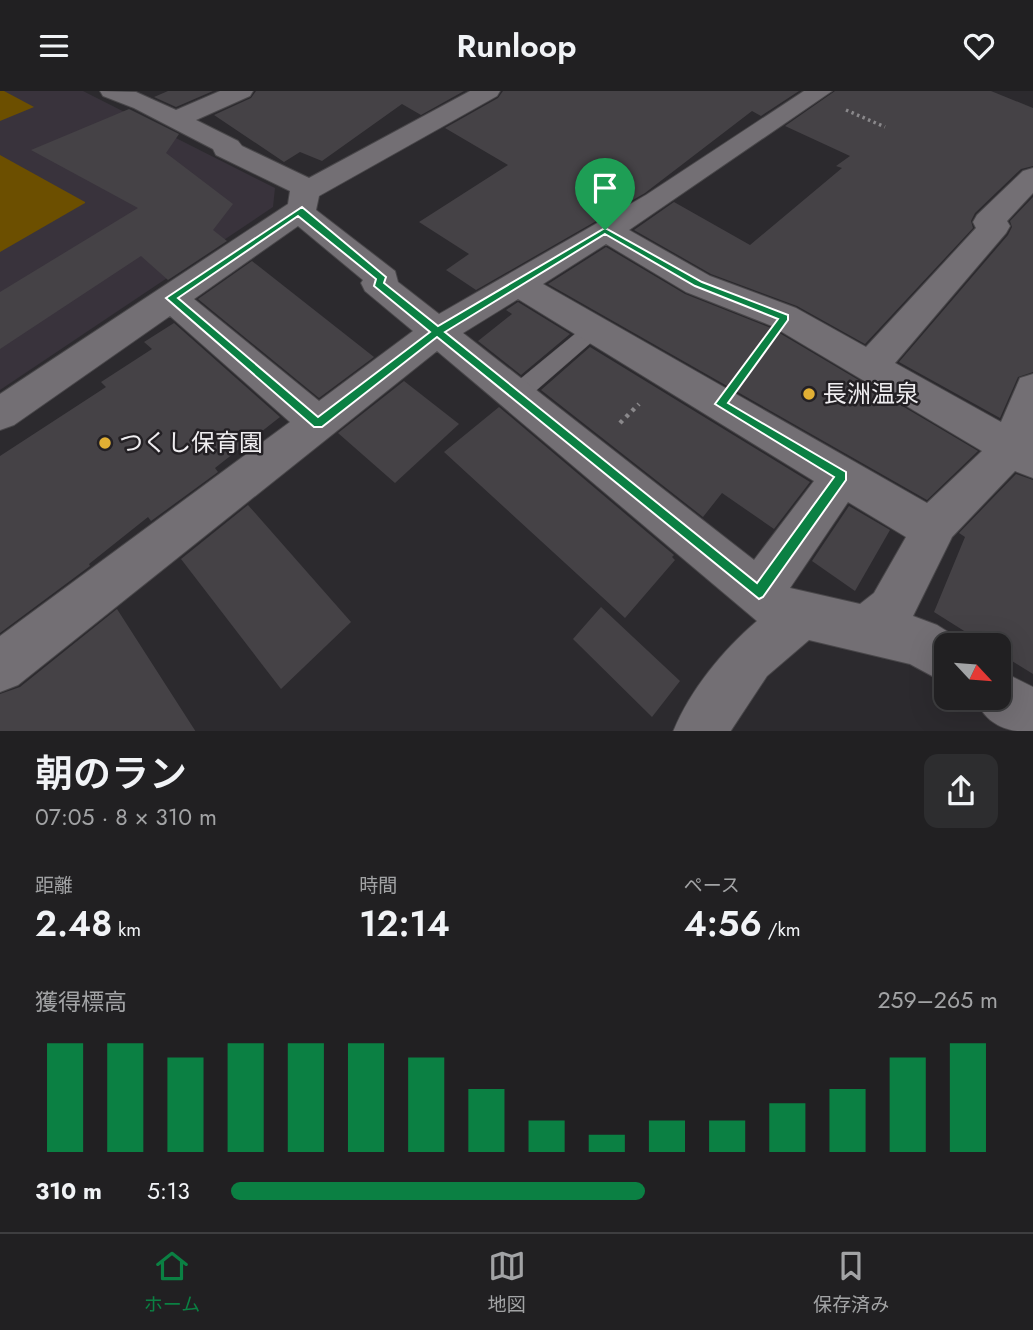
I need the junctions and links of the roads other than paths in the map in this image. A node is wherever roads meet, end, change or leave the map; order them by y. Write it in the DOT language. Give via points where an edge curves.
graph roads {
  1 [pos="112,91"];
  2 [pos="241,91"];
  3 [pos="488,91"];
  4 [pos="820,91"];
  5 [pos="176,119"];
  6 [pos="1033,177"];
  7 [pos="304,200"];
  8 [pos="605,230"];
  9 [pos="516,282"];
  10 [pos="171,298"];
  11 [pos="594,329"];
  12 [pos="438,332"];
  13 [pos="871,366"];
  14 [pos="1033,389"];
  15 [pos="516,395"];
  16 [pos="0,414"];
  17 [pos="318,423"];
  18 [pos="1022,454"];
  19 [pos="842,476"];
  20 [pos="933,530"];
  21 [pos="759,593"];
  22 [pos="802,614"];
  23 [pos="867,629"];
  24 [pos="934,651"];
  25 [pos="0,667"];
  26 [pos="1012,704"];
  27 [pos="1033,718"];
  28 [pos="699,731"];
  1 -- 5 [label="street"];
  2 -- 5 [label="street"];
  3 -- 7 [label="street"];
  4 -- 8 [label="street"];
  5 -- 7 [label="street" via="300,184"];
  6 -- 13 [label="street" via="988,222 995,226"];
  7 -- 10 [label="street"];
  7 -- 12 [label="street" via="301,213 383,279 377,283"];
  8 -- 9 [label="street"];
  8 -- 13 [label="street" via="698,284 784,317"];
  9 -- 11 [label="street"];
  9 -- 12 [label="street"];
  10 -- 16 [label="street"];
  10 -- 17 [label="street"];
  11 -- 15 [label="lane"];
  11 -- 19 [label="street"];
  12 -- 15 [label="street"];
  12 -- 17 [label="street"];
  13 -- 18 [label="street"];
  14 -- 18 [label="street"];
  15 -- 21 [label="street"];
  17 -- 25 [label="street"];
  18 -- 20 [label="street"];
  19 -- 20 [label="street"];
  19 -- 21 [label="street"];
  20 -- 23 [label="street" via="891,610"];
  21 -- 22 [label="street" via="779,610"];
  22 -- 23 [label="street"];
  22 -- 28 [label="street" via="750,659"];
  23 -- 24 [label="street" via="920,642"];
  26 -- 27 [label="street"];
}
